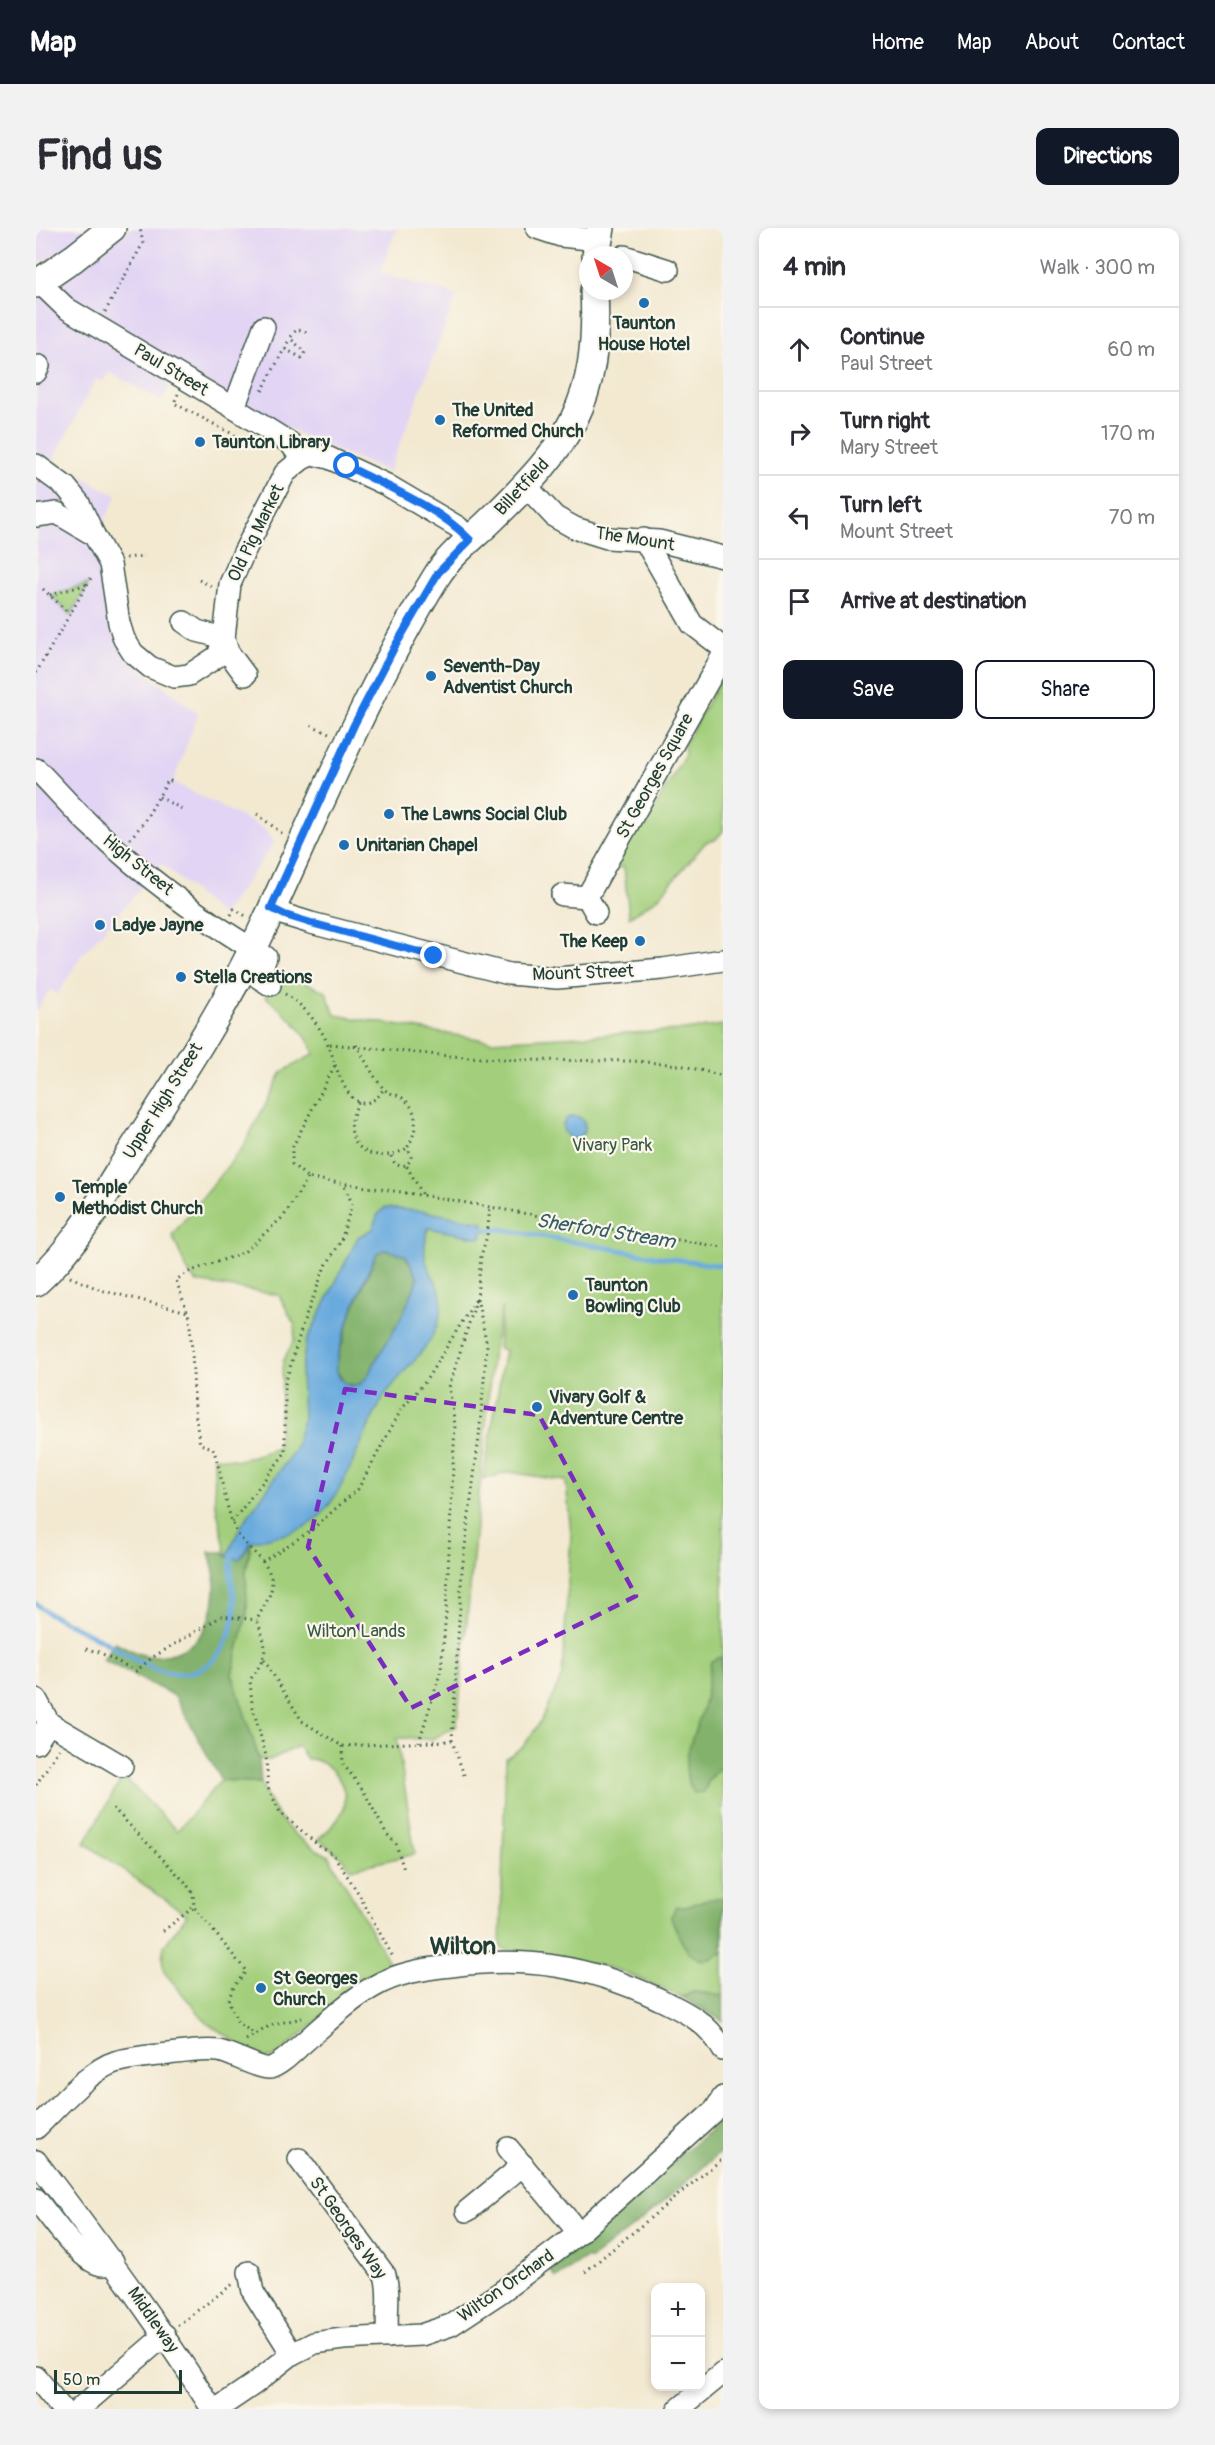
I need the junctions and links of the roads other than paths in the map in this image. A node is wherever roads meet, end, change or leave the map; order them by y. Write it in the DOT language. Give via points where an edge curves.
graph roads {
  1 [pos="111,228"];
  2 [pos="537,228"];
  3 [pos="602,246"];
  4 [pos="633,257"];
  5 [pos="668,270"];
  6 [pos="37,283"];
  7 [pos="594,300"];
  8 [pos="264,327"];
  9 [pos="241,412"];
  10 [pos="302,459"];
  11 [pos="36,465"];
  12 [pos="526,486"];
  13 [pos="36,516"];
  14 [pos="94,536"];
  15 [pos="644,539"];
  16 [pos="470,540"];
  17 [pos="723,557"];
  18 [pos="184,622"];
  19 [pos="224,638"];
  20 [pos="723,648"];
  21 [pos="723,655"];
  22 [pos="245,675"];
  23 [pos="36,769"];
  24 [pos="298,848"];
  25 [pos="562,895"];
  26 [pos="259,912"];
  27 [pos="252,949"];
  28 [pos="723,960"];
  29 [pos="270,985"];
  30 [pos="46,1273"];
  31 [pos="36,1699"];
  32 [pos="49,1723"];
  33 [pos="36,1743"];
  34 [pos="122,1766"];
  35 [pos="723,2050"];
  36 [pos="723,2097"];
  37 [pos="36,2128"];
  38 [pos="508,2148"];
  39 [pos="299,2159"];
  40 [pos="36,2161"];
  41 [pos="523,2165"];
  42 [pos="36,2199"];
  43 [pos="467,2211"];
  44 [pos="579,2233"];
  45 [pos="113,2261"];
  46 [pos="249,2272"];
  47 [pos="165,2335"];
  48 [pos="388,2337"];
  49 [pos="292,2354"];
  50 [pos="723,2373"];
  51 [pos="36,2377"];
  52 [pos="62,2409"];
  53 [pos="79,2409"];
  54 [pos="215,2409"];
  55 [pos="679,2409"];
  1 -- 6 [label="main road"];
  2 -- 3 [label="street"];
  4 -- 5 [label="street"];
  6 -- 9 [label="street, Paul Street" via="66,308"];
  7 -- 12 [label="main road, Billetfield" via="594,352 575,421 561,445"];
  8 -- 9 [label="street"];
  9 -- 10 [label="street, Paul Street" via="290,443"];
  10 -- 16 [label="street" via="313,454 328,458 387,485 458,527"];
  10 -- 19 [label="street, Old Pig Market" via="285,473 230,584"];
  11 -- 14 [label="street, Old Pig Market" via="66,487 79,503"];
  12 -- 15 [label="street, The Mount" via="555,517 575,528 607,538"];
  12 -- 16 [label="main road, Billetfield"];
  13 -- 14 [label="street" via="57,513"];
  14 -- 19 [label="street, Old Pig Market" via="110,564 124,639 150,667 174,677 189,675 218,656"];
  15 -- 17 [label="street, The Mount"];
  15 -- 20 [label="street" via="692,624"];
  16 -- 24 [label="main road, Billetfield" via="438,573 394,648"];
  18 -- 19 [label="street" via="197,631"];
  19 -- 22 [label="street" via="228,652"];
  21 -- 25 [label="street, St Georges Square" via="591,905"];
  23 -- 27 [label="street, High Street" via="90,825 154,881"];
  24 -- 26 [label="main road, Upper High Street"];
  26 -- 27 [label="main road, Upper High Street"];
  26 -- 28 [label="street, Mount Street" via="285,915 509,974 557,978"];
  27 -- 29 [label="street" via="266,957 259,978"];
  27 -- 30 [label="main road, Upper High Street" via="157,1112 89,1218"];
  31 -- 32 [label="street"];
  32 -- 33 [label="street"];
  32 -- 34 [label="street"];
  35 -- 37 [label="street" via="704,2024 622,1982 566,1967 520,1961 483,1962 415,1970 374,1986 270,2068 218,2051 114,2062 86,2080"];
  36 -- 44 [label="street, Wilton Orchard" via="715,2110"];
  38 -- 41 [label="street"];
  39 -- 48 [label="street, St Georges Way" via="385,2275 389,2289"];
  40 -- 45 [label="street, Middleway"];
  41 -- 43 [label="street"];
  41 -- 44 [label="street"];
  42 -- 45 [label="street" via="85,2256 103,2265"];
  44 -- 48 [label="street, Wilton Orchard" via="452,2325 421,2335"];
  45 -- 47 [label="street, Middleway"];
  46 -- 49 [label="street" via="253,2292"];
  47 -- 53 [label="street"];
  47 -- 54 [label="street, Middleway"];
  48 -- 49 [label="street, Wilton Orchard" via="314,2343"];
  49 -- 54 [label="street, Wilton Orchard"];
  50 -- 55 [label="street"];
  51 -- 52 [label="street"];
}
